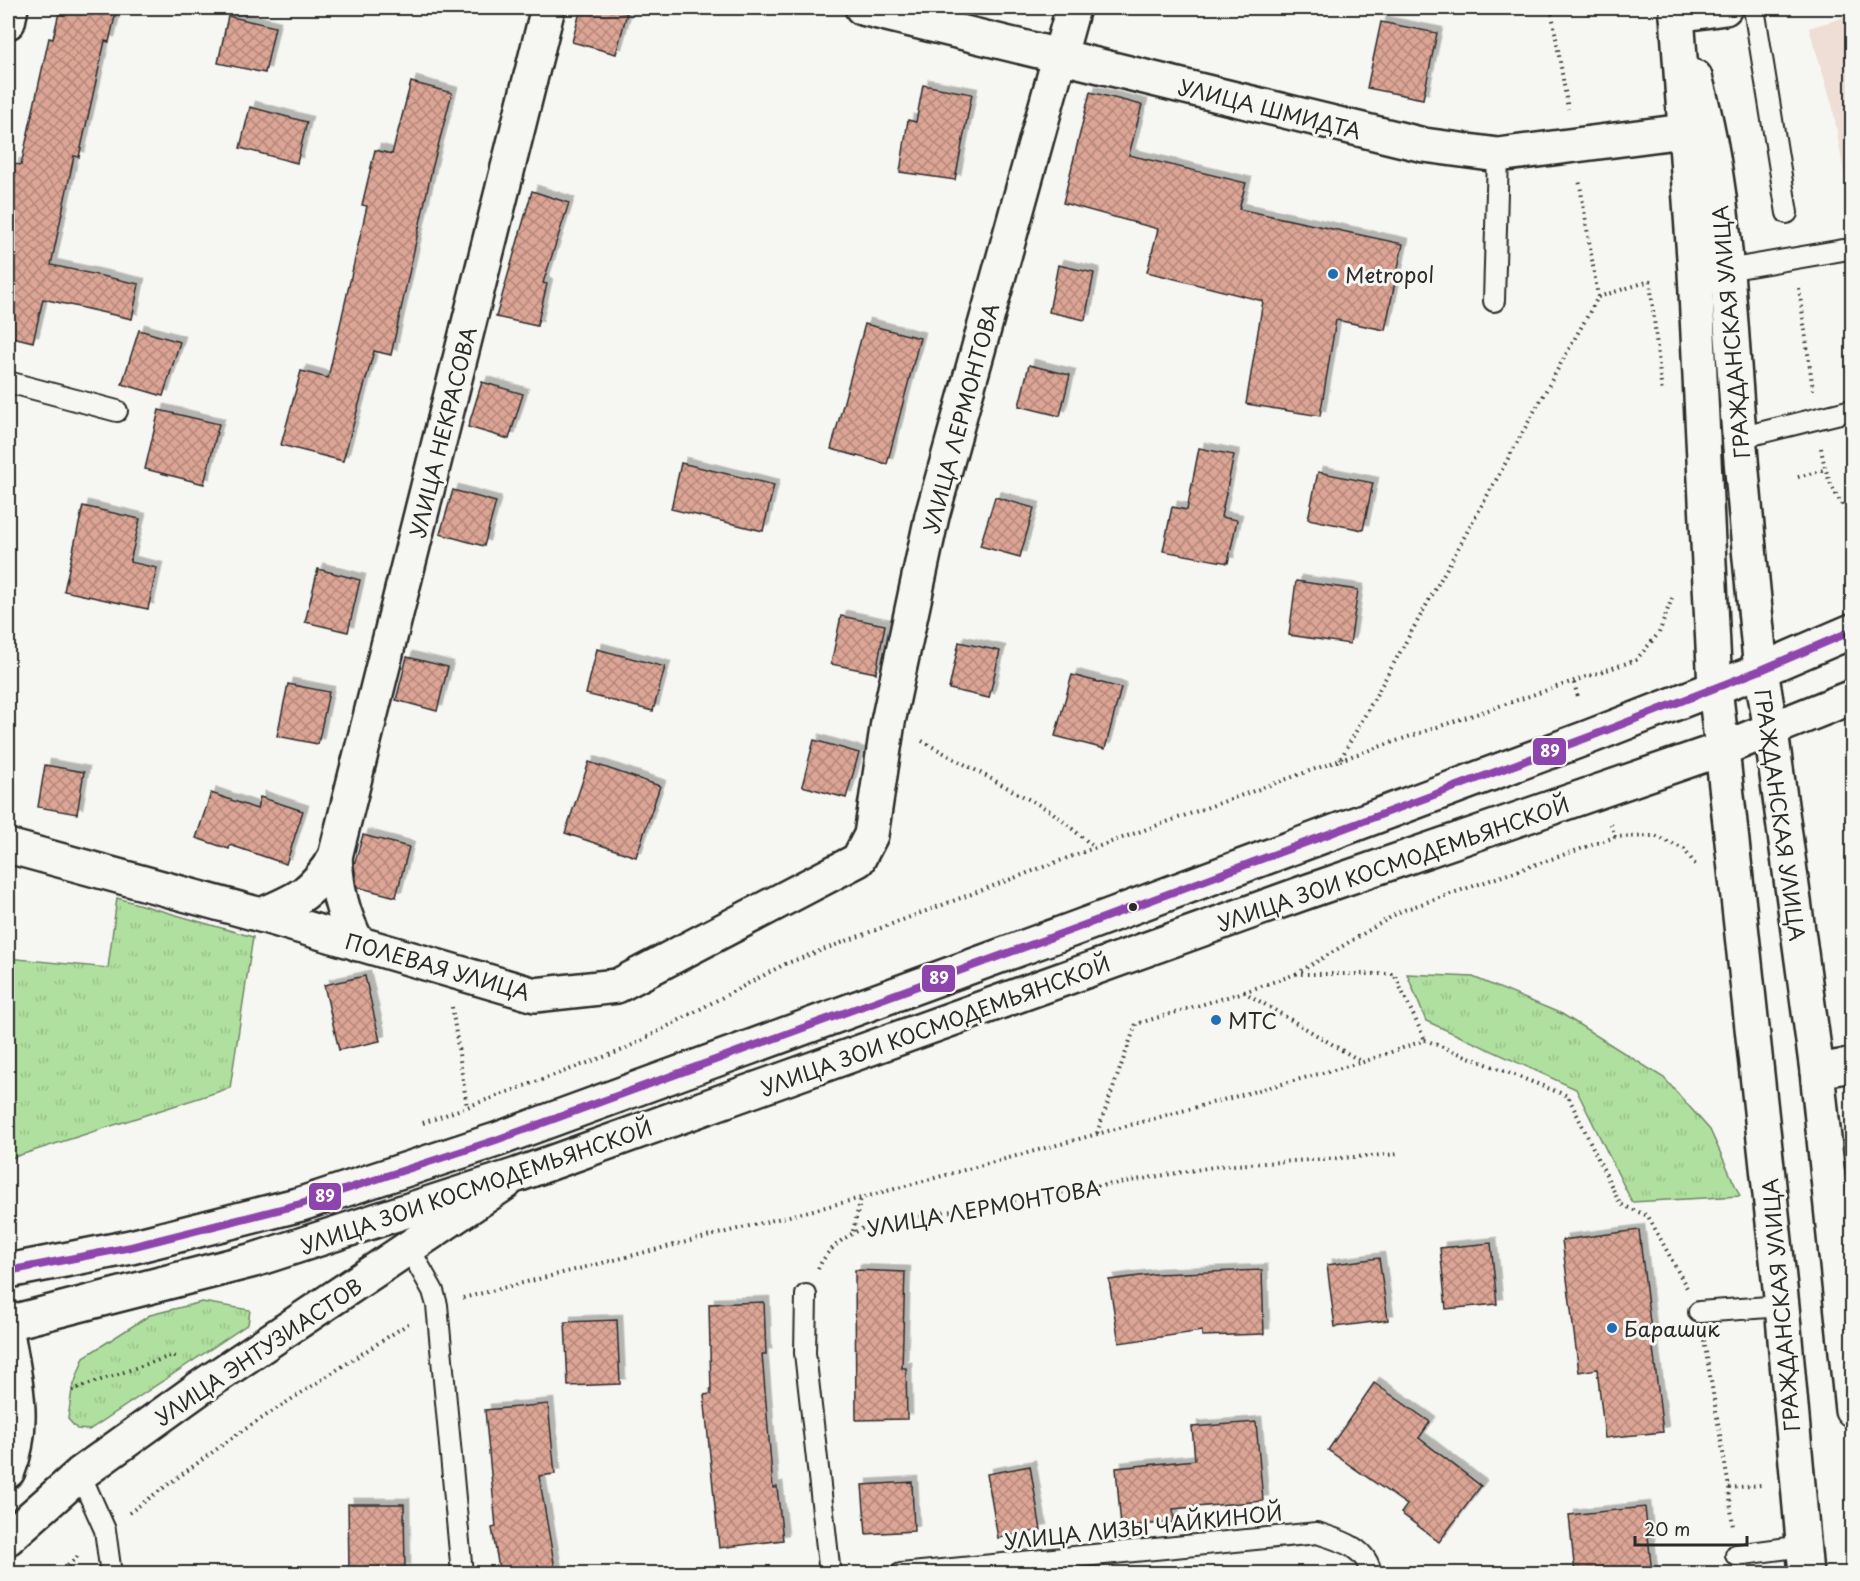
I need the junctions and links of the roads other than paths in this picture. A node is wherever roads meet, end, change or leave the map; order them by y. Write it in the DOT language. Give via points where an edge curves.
graph roads {
  1 [pos="11,8"];
  2 [pos="548,8"];
  3 [pos="862,8"];
  4 [pos="1073,8"];
  5 [pos="1725,8"];
  6 [pos="1754,8"];
  7 [pos="1676,11"];
  8 [pos="8,22"];
  9 [pos="1060,57"];
  10 [pos="1684,130"];
  11 [pos="1498,155"];
  12 [pos="1786,213"];
  13 [pos="1844,250"];
  14 [pos="1727,270"];
  15 [pos="1494,301"];
  16 [pos="8,382"];
  17 [pos="1852,410"];
  18 [pos="117,411"];
  19 [pos="1739,438"];
  20 [pos="1852,631"];
  21 [pos="1761,670"];
  22 [pos="1715,688"];
  23 [pos="1852,697"];
  24 [pos="1771,731"];
  25 [pos="1722,749"];
  26 [pos="871,835"];
  27 [pos="8,846"];
  28 [pos="335,856"];
  29 [pos="261,915"];
  30 [pos="358,944"];
  31 [pos="1852,1065"];
  32 [pos="1817,1071"];
  33 [pos="517,1175"];
  34 [pos="409,1248"];
  35 [pos="8,1270"];
  36 [pos="806,1295"];
  37 [pos="1782,1306"];
  38 [pos="1699,1312"];
  39 [pos="8,1323"];
  40 [pos="8,1338"];
  41 [pos="1852,1410"];
  42 [pos="8,1472"];
  43 [pos="80,1474"];
  44 [pos="8,1538"];
  45 [pos="1736,1555"];
  46 [pos="1805,1560"];
  47 [pos="111,1574"];
  48 [pos="462,1574"];
  49 [pos="830,1574"];
  50 [pos="901,1574"];
  51 [pos="1371,1574"];
  1 -- 8 [label="main road"];
  2 -- 28 [label="main road, УЛИЦА НЕКРАСОВА"];
  3 -- 9 [label="main road, УЛИЦА ШМИДТА"];
  4 -- 9 [label="main road, УЛИЦА ЛЕРМОНТОВА"];
  5 -- 7 [label="main road"];
  6 -- 12 [label="lane"];
  7 -- 10 [label="main road, ГРАЖДАНСКАЯ УЛИЦА"];
  7 -- 14 [label="main road, ГРАЖДАНСКАЯ УЛИЦА" via="1706,118"];
  9 -- 11 [label="main road, УЛИЦА ШМИДТА" via="1424,145"];
  9 -- 26 [label="main road, УЛИЦА ЛЕРМОНТОВА" via="932,516 888,722"];
  10 -- 11 [label="main road, УЛИЦА ШМИДТА"];
  10 -- 22 [label="main road, ГРАЖДАНСКАЯ УЛИЦА" via="1695,272"];
  11 -- 15 [label="lane"];
  13 -- 14 [label="lane"];
  14 -- 19 [label="main road, ГРАЖДАНСКАЯ УЛИЦА"];
  16 -- 18 [label="lane"];
  17 -- 19 [label="lane"];
  19 -- 21 [label="main road, ГРАЖДАНСКАЯ УЛИЦА"];
  20 -- 21 [label="main road, УЛИЦА ЗОИ КОСМОДЕМЬЯНСКОЙ"];
  21 -- 22 [label="main road, УЛИЦА ЗОИ КОСМОДЕМЬЯНСКОЙ"];
  21 -- 24 [label="main road, ГРАЖДАНСКАЯ УЛИЦА"];
  22 -- 25 [label="main road, ГРАЖДАНСКАЯ УЛИЦА"];
  22 -- 35 [label="main road, УЛИЦА ЗОИ КОСМОДЕМЬЯНСКОЙ" via="1082,926 496,1140 301,1204 131,1247"];
  23 -- 24 [label="main road, УЛИЦА ЗОИ КОСМОДЕМЬЯНСКОЙ"];
  24 -- 25 [label="main road, УЛИЦА ЗОИ КОСМОДЕМЬЯНСКОЙ"];
  24 -- 32 [label="main road, ГРАЖДАНСКАЯ УЛИЦА"];
  25 -- 33 [label="main road, УЛИЦА ЗОИ КОСМОДЕМЬЯНСКОЙ" via="1306,892"];
  25 -- 37 [label="main road, ГРАЖДАНСКАЯ УЛИЦА"];
  26 -- 30 [label="main road, ПОЛЕВАЯ УЛИЦА" via="858,860 617,986 534,995"];
  27 -- 29 [label="main road, ПОЛЕВАЯ УЛИЦА"];
  28 -- 29 [label="main road, УЛИЦА НЕКРАСОВА" via="319,882 297,900"];
  28 -- 30 [label="main road, УЛИЦА НЕКРАСОВА" via="337,893"];
  29 -- 30 [label="main road, ПОЛЕВАЯ УЛИЦА"];
  31 -- 32 [label="main road"];
  32 -- 41 [label="main road, ГРАЖДАНСКАЯ УЛИЦА"];
  33 -- 34 [label="main road, УЛИЦА ЭНТУЗИАСТОВ"];
  33 -- 39 [label="main road, УЛИЦА ЗОИ КОСМОДЕМЬЯНСКОЙ" via="254,1260"];
  34 -- 43 [label="main road, УЛИЦА ЭНТУЗИАСТОВ" via="201,1387"];
  34 -- 48 [label="lane" via="437,1305"];
  36 -- 49 [label="lane" via="805,1353"];
  37 -- 38 [label="lane"];
  37 -- 46 [label="main road, ГРАЖДАНСКАЯ УЛИЦА"];
  40 -- 42 [label="main road" via="19,1412 19,1429"];
  43 -- 44 [label="main road, УЛИЦА ЭНТУЗИАСТОВ"];
  43 -- 47 [label="lane" via="105,1530"];
  45 -- 46 [label="lane"];
  50 -- 51 [label="lane, УЛИЦА ЛИЗЫ ЧАЙКИНОЙ" via="1317,1533 1352,1545 1370,1565"];
}
